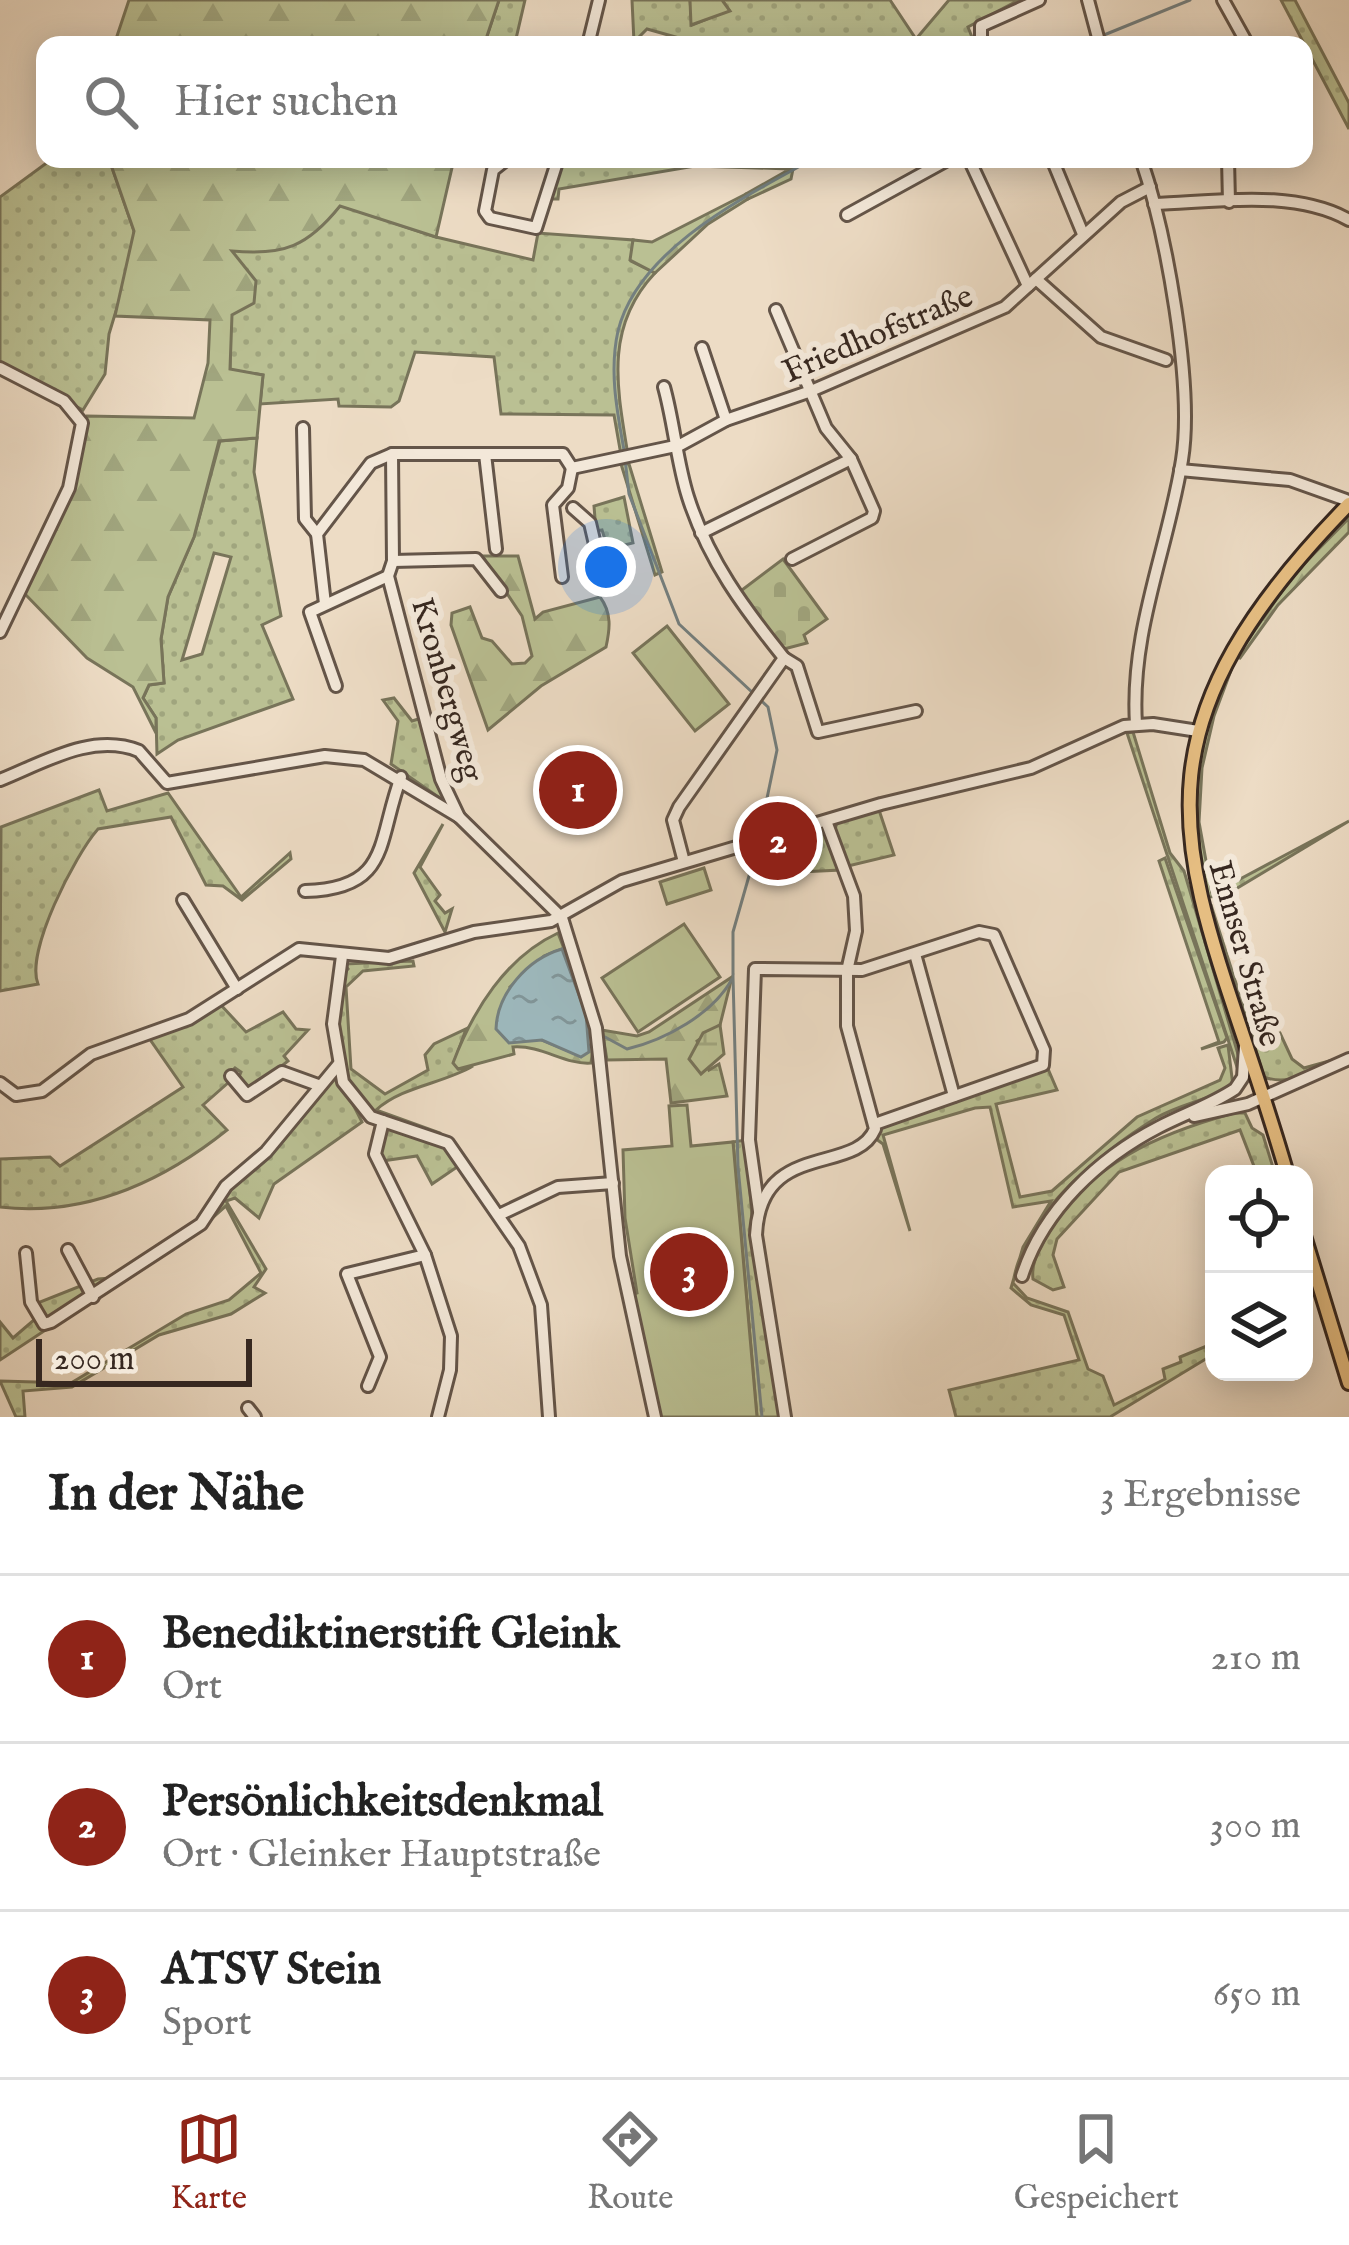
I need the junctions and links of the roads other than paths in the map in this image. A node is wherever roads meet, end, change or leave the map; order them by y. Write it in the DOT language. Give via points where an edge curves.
graph roads {
  1 [pos="599,0"];
  2 [pos="1039,0"];
  3 [pos="1088,0"];
  4 [pos="1223,0"];
  5 [pos="590,36"];
  6 [pos="981,36"];
  7 [pos="1098,36"];
  8 [pos="1243,36"];
  9 [pos="496,168"];
  10 [pos="555,168"];
  11 [pos="933,168"];
  12 [pos="974,168"];
  13 [pos="1056,168"];
  14 [pos="1144,168"];
  15 [pos="1228,168"];
  16 [pos="1150,188"];
  17 [pos="1229,202"];
  18 [pos="1154,204"];
  19 [pos="848,215"];
  20 [pos="1349,220"];
  21 [pos="1083,234"];
  22 [pos="1032,282"];
  23 [pos="776,310"];
  24 [pos="702,348"];
  25 [pos="1166,359"];
  26 [pos="0,368"];
  27 [pos="664,387"];
  28 [pos="811,391"];
  29 [pos="726,420"];
  30 [pos="302,428"];
  31 [pos="680,445"];
  32 [pos="392,454"];
  33 [pos="485,454"];
  34 [pos="851,459"];
  35 [pos="572,468"];
  36 [pos="1180,470"];
  37 [pos="562,494"];
  38 [pos="1349,502"];
  39 [pos="573,508"];
  40 [pos="556,518"];
  41 [pos="701,533"];
  42 [pos="317,534"];
  43 [pos="496,549"];
  44 [pos="792,559"];
  45 [pos="393,561"];
  46 [pos="388,576"];
  47 [pos="562,577"];
  48 [pos="604,583"];
  49 [pos="501,591"];
  50 [pos="326,604"];
  51 [pos="0,632"];
  52 [pos="784,658"];
  53 [pos="336,686"];
  54 [pos="916,711"];
  55 [pos="1136,724"];
  56 [pos="1198,731"];
  57 [pos="401,778"];
  58 [pos="0,780"];
  59 [pos="458,817"];
  60 [pos="826,821"];
  61 [pos="684,862"];
  62 [pos="305,891"];
  63 [pos="183,900"];
  64 [pos="562,918"];
  65 [pos="914,954"];
  66 [pos="342,956"];
  67 [pos="848,971"];
  68 [pos="236,989"];
  69 [pos="1245,1046"];
  70 [pos="1349,1059"];
  71 [pos="338,1065"];
  72 [pos="231,1076"];
  73 [pos="0,1083"];
  74 [pos="317,1085"];
  75 [pos="954,1096"];
  76 [pos="1262,1096"];
  77 [pos="1207,1106"];
  78 [pos="1174,1120"];
  79 [pos="382,1121"];
  80 [pos="875,1124"];
  81 [pos="1283,1165"];
  82 [pos="753,1180"];
  83 [pos="613,1183"];
  84 [pos="773,1183"];
  85 [pos="759,1210"];
  86 [pos="500,1215"];
  87 [pos="68,1250"];
  88 [pos="26,1253"];
  89 [pos="425,1256"];
  90 [pos="1313,1265"];
  91 [pos="1022,1276"];
  92 [pos="93,1297"];
  93 [pos="1349,1383"];
  94 [pos="368,1386"];
  95 [pos="439,1417"];
  96 [pos="549,1417"];
  97 [pos="655,1417"];
  98 [pos="785,1417"];
  1 -- 5 [label="street"];
  2 -- 6 [label="street" via="980,26"];
  3 -- 7 [label="street"];
  4 -- 8 [label="street"];
  9 -- 10 [label="street" via="485,212 536,228"];
  11 -- 19 [label="street"];
  12 -- 22 [label="street"];
  13 -- 21 [label="street"];
  14 -- 16 [label="street"];
  15 -- 17 [label="street"];
  16 -- 18 [label="street"];
  16 -- 21 [label="street, Friedhofstraße"];
  17 -- 18 [label="street"];
  17 -- 20 [label="street" via="1323,206"];
  18 -- 36 [label="street" via="1184,413"];
  21 -- 22 [label="street, Friedhofstraße"];
  22 -- 25 [label="street" via="1101,337"];
  22 -- 28 [label="street, Friedhofstraße" via="1005,308"];
  23 -- 28 [label="street"];
  24 -- 29 [label="street"];
  26 -- 51 [label="street" via="64,401 82,423 69,488"];
  27 -- 31 [label="street"];
  28 -- 29 [label="street, Friedhofstraße"];
  28 -- 34 [label="street"];
  29 -- 31 [label="street, Friedhofstraße"];
  30 -- 42 [label="street" via="305,519"];
  31 -- 35 [label="street, Friedhofstraße"];
  31 -- 41 [label="street"];
  32 -- 33 [label="street"];
  32 -- 42 [label="street" via="371,463"];
  32 -- 45 [label="street, Kronbergweg"];
  33 -- 35 [label="street" via="563,454"];
  33 -- 43 [label="street"];
  34 -- 41 [label="street"];
  34 -- 44 [label="street" via="874,516"];
  35 -- 37 [label="street"];
  36 -- 38 [label="street" via="1290,480"];
  36 -- 55 [label="street" via="1146,601"];
  37 -- 39 [label="street"];
  37 -- 40 [label="street" via="553,505"];
  38 -- 56 [label="main road, Ennser Straße" via="1247,621"];
  39 -- 40 [label="street"];
  39 -- 48 [label="street" via="590,523"];
  40 -- 47 [label="street"];
  41 -- 52 [label="street" via="736,600"];
  42 -- 50 [label="street"];
  45 -- 46 [label="street, Kronbergweg"];
  45 -- 49 [label="street, Kronbergweg" via="476,559"];
  46 -- 50 [label="street, Kronbergweg"];
  46 -- 59 [label="street, Kronbergweg"];
  50 -- 53 [label="street" via="310,612"];
  52 -- 54 [label="street" via="797,666 818,732"];
  52 -- 61 [label="street" via="673,820"];
  55 -- 56 [label="street"];
  55 -- 60 [label="street" via="1031,768"];
  56 -- 69 [label="main road, Ennser Straße" via="1191,866"];
  57 -- 58 [label="street" via="364,760 326,756 166,782 139,751 102,746"];
  57 -- 59 [label="street"];
  57 -- 62 [label="street" via="387,832 361,878 347,889"];
  59 -- 64 [label="street"];
  60 -- 61 [label="street"];
  60 -- 67 [label="street" via="856,912"];
  61 -- 64 [label="street" via="605,887"];
  63 -- 68 [label="street"];
  64 -- 66 [label="street" via="474,932 389,958"];
  64 -- 83 [label="street" via="596,1028"];
  65 -- 67 [label="street"];
  65 -- 75 [label="street"];
  65 -- 75 [label="street" via="994,934 1044,1050 1040,1068"];
  66 -- 68 [label="street" via="299,949"];
  66 -- 71 [label="street" via="333,998"];
  67 -- 80 [label="street" via="850,1042"];
  67 -- 82 [label="street" via="753,973"];
  68 -- 73 [label="street" via="181,1024 84,1057 36,1094 21,1097"];
  69 -- 76 [label="main road, Ennser Straße"];
  69 -- 77 [label="street" via="1241,1081"];
  70 -- 76 [label="street"];
  71 -- 74 [label="street"];
  71 -- 79 [label="street" via="358,1106"];
  72 -- 74 [label="street" via="252,1095 282,1072"];
  74 -- 92 [label="street" via="282,1134 226,1186 206,1220"];
  75 -- 80 [label="street"];
  76 -- 77 [label="street"];
  76 -- 78 [label="street"];
  76 -- 81 [label="main road, Ennser Straße"];
  77 -- 78 [label="street"];
  78 -- 91 [label="street" via="1087,1178 1047,1225"];
  79 -- 86 [label="street" via="448,1143"];
  79 -- 89 [label="street" via="375,1154"];
  80 -- 84 [label="street" via="865,1143"];
  82 -- 84 [label="street"];
  82 -- 85 [label="street"];
  83 -- 86 [label="street" via="558,1187"];
  83 -- 97 [label="street" via="622,1270"];
  84 -- 85 [label="street"];
  85 -- 98 [label="street"];
  86 -- 96 [label="street" via="542,1305"];
  87 -- 92 [label="street"];
  88 -- 92 [label="street" via="31,1302 44,1324"];
  89 -- 94 [label="street" via="346,1274 380,1357"];
  89 -- 95 [label="street" via="451,1336"];
  90 -- 93 [label="main road"];
}
